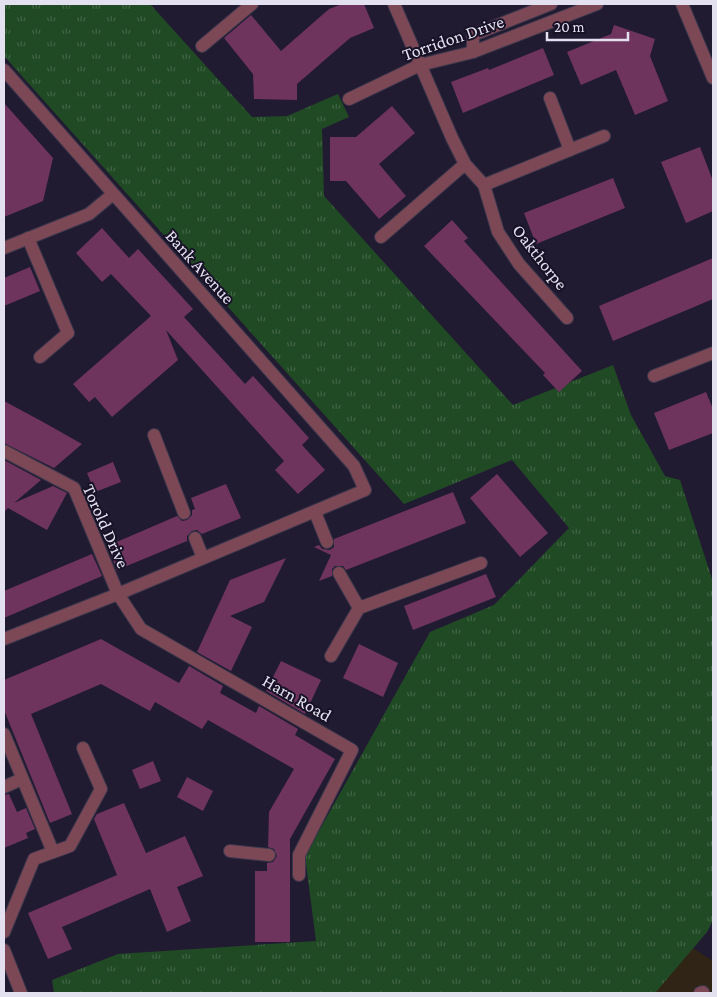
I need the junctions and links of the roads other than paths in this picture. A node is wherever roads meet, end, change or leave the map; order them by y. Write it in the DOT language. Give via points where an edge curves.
graph roads {
  1 [pos="252,4"];
  2 [pos="394,4"];
  3 [pos="551,4"];
  4 [pos="592,4"];
  5 [pos="682,4"];
  6 [pos="202,46"];
  7 [pos="473,52"];
  8 [pos="420,65"];
  9 [pos="4,70"];
  10 [pos="713,78"];
  11 [pos="550,98"];
  12 [pos="350,99"];
  13 [pos="604,136"];
  14 [pos="570,150"];
  15 [pos="465,164"];
  16 [pos="484,184"];
  17 [pos="113,194"];
  18 [pos="381,237"];
  19 [pos="28,238"];
  20 [pos="4,248"];
  21 [pos="567,318"];
  22 [pos="713,353"];
  23 [pos="40,357"];
  24 [pos="654,376"];
  25 [pos="154,436"];
  26 [pos="4,450"];
  27 [pos="315,512"];
  28 [pos="184,513"];
  29 [pos="195,538"];
  30 [pos="327,542"];
  31 [pos="204,558"];
  32 [pos="481,563"];
  33 [pos="339,573"];
  34 [pos="118,594"];
  35 [pos="359,608"];
  36 [pos="4,639"];
  37 [pos="331,656"];
  38 [pos="4,734"];
  39 [pos="83,748"];
  40 [pos="22,779"];
  41 [pos="4,787"];
  42 [pos="230,851"];
  43 [pos="53,852"];
  44 [pos="269,855"];
  45 [pos="299,875"];
  46 [pos="4,932"];
  47 [pos="4,950"];
  48 [pos="22,993"];
  1 -- 6 [label="street"];
  2 -- 8 [label="street, Oakthorpe"];
  3 -- 7 [label="street" via="473,35"];
  4 -- 7 [label="street, Torridon Drive"];
  5 -- 10 [label="street"];
  7 -- 8 [label="street, Torridon Drive"];
  8 -- 12 [label="street, Torridon Drive"];
  8 -- 15 [label="street, Oakthorpe"];
  9 -- 17 [label="street, Bank Avenue"];
  11 -- 14 [label="street"];
  13 -- 14 [label="street"];
  14 -- 16 [label="street"];
  15 -- 16 [label="street, Oakthorpe"];
  15 -- 18 [label="street"];
  16 -- 21 [label="street, Oakthorpe" via="498,232 519,264"];
  17 -- 19 [label="street" via="89,214"];
  17 -- 27 [label="street, Bank Avenue" via="354,466 365,490"];
  19 -- 20 [label="street"];
  19 -- 23 [label="street" via="68,333"];
  22 -- 24 [label="street"];
  25 -- 28 [label="street"];
  26 -- 34 [label="street, Torold Drive" via="74,488"];
  27 -- 30 [label="street"];
  27 -- 31 [label="street"];
  29 -- 31 [label="street"];
  31 -- 34 [label="street"];
  32 -- 35 [label="street"];
  33 -- 35 [label="street"];
  34 -- 36 [label="street"];
  34 -- 45 [label="street, Harn Road" via="141,629 352,750 294,855"];
  35 -- 37 [label="street"];
  38 -- 40 [label="street"];
  39 -- 43 [label="street" via="101,789 70,846"];
  40 -- 41 [label="street"];
  40 -- 43 [label="street"];
  42 -- 44 [label="street"];
  43 -- 46 [label="street" via="34,859"];
  47 -- 48 [label="street"];
}
